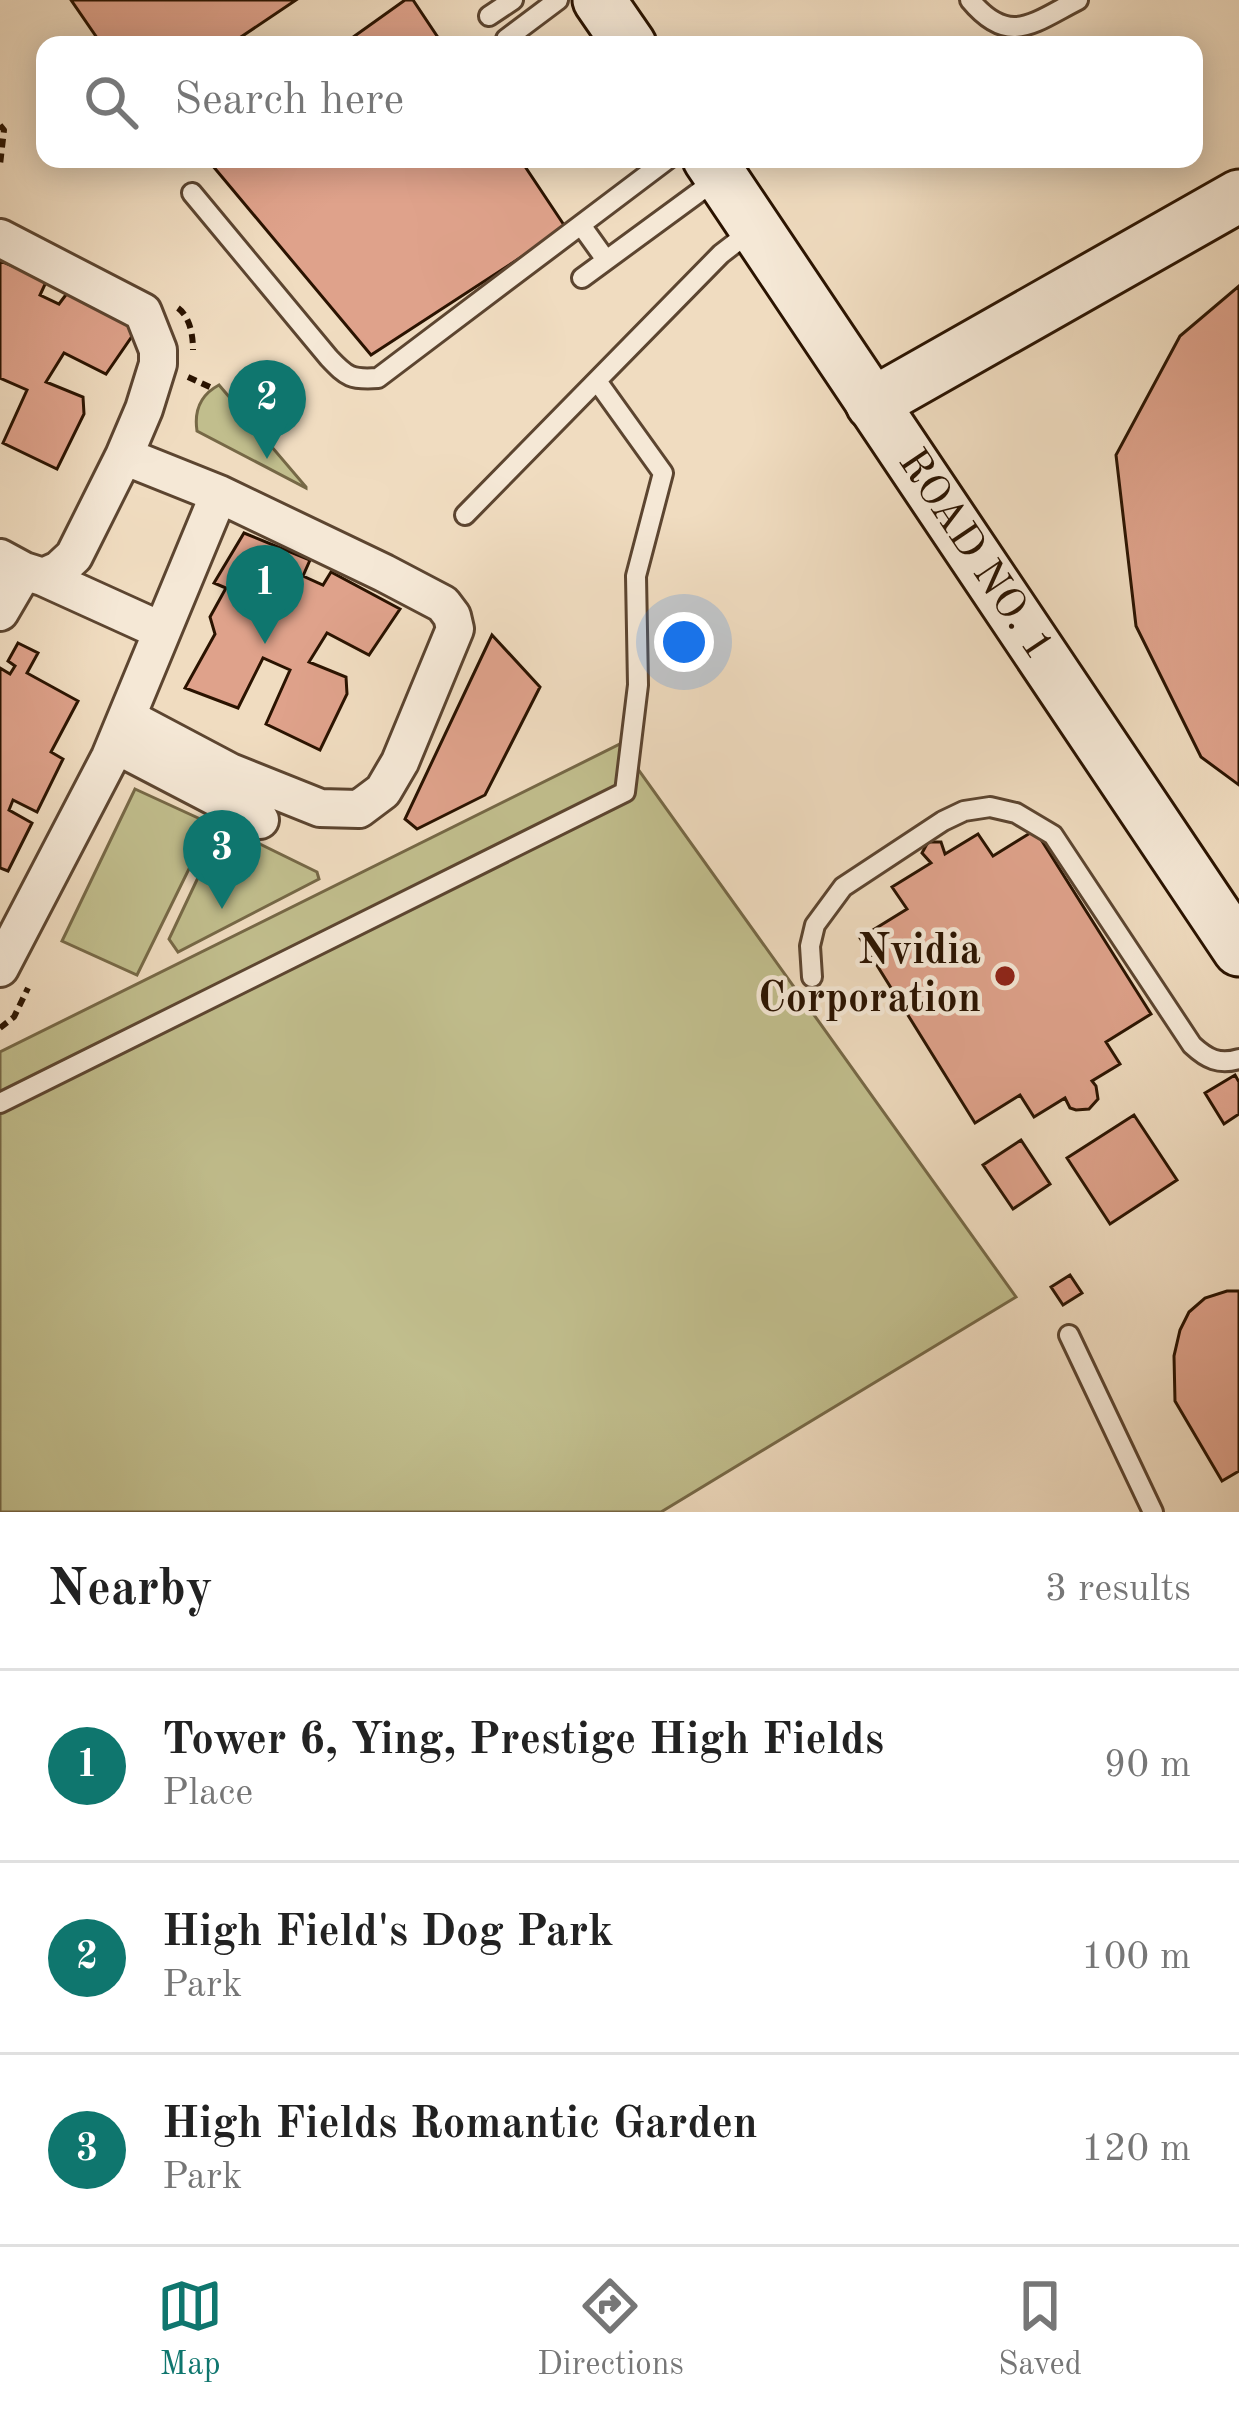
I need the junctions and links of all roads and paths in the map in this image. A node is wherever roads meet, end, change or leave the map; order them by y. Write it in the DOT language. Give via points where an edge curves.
graph roads {
  1 [pos="513,0"];
  2 [pos="557,0"];
  3 [pos="599,0"];
  4 [pos="971,0"];
  5 [pos="1078,0"];
  6 [pos="489,16"];
  7 [pos="510,36"];
  8 [pos="624,36"];
  9 [pos="0,124"];
  10 [pos="0,165"];
  11 [pos="656,168"];
  12 [pos="715,168"];
  13 [pos="192,194"];
  14 [pos="1239,196"];
  15 [pos="581,225"];
  16 [pos="756,227"];
  17 [pos="0,238"];
  18 [pos="606,260"];
  19 [pos="582,278"];
  20 [pos="172,304"];
  21 [pos="188,377"];
  22 [pos="597,381"];
  23 [pos="212,388"];
  24 [pos="182,391"];
  25 [pos="872,404"];
  26 [pos="124,456"];
  27 [pos="219,494"];
  28 [pos="465,515"];
  29 [pos="22,569"];
  30 [pos="0,612"];
  31 [pos="162,632"];
  32 [pos="122,732"];
  33 [pos="260,820"];
  34 [pos="1239,950"];
  35 [pos="0,968"];
  36 [pos="812,977"];
  37 [pos="1239,1059"];
  38 [pos="0,1103"];
  39 [pos="1069,1335"];
  40 [pos="1153,1512"];
  1 -- 6 [label="lane"];
  2 -- 7 [label="lane"];
  3 -- 8 [label="street"];
  4 -- 5 [label="lane" via="983,16 1012,29"];
  9 -- 10 [label="path"];
  11 -- 15 [label="lane"];
  12 -- 16 [label="street, ROAD NO. 1"];
  12 -- 18 [label="lane"];
  13 -- 15 [label="lane" via="328,358 348,377 364,379 378,378"];
  14 -- 25 [label="street"];
  15 -- 18 [label="lane"];
  16 -- 22 [label="lane"];
  16 -- 25 [label="street, ROAD NO. 1"];
  17 -- 26 [label="street" via="143,312 158,364"];
  18 -- 19 [label="lane"];
  20 -- 21 [label="path" via="194,336"];
  21 -- 23 [label="path"];
  21 -- 24 [label="path"];
  22 -- 28 [label="lane"];
  22 -- 38 [label="lane" via="663,473 636,576 638,685 625,792"];
  25 -- 34 [label="street, ROAD NO. 1"];
  26 -- 27 [label="street"];
  26 -- 29 [label="street" via="74,556 59,570"];
  27 -- 31 [label="street"];
  27 -- 32 [label="street" via="443,604 455,629 400,762 359,809 320,808"];
  29 -- 30 [label="street"];
  29 -- 31 [label="street"];
  31 -- 32 [label="street"];
  32 -- 33 [label="street"];
  32 -- 35 [label="street"];
  36 -- 37 [label="lane" via="815,925 843,887 943,821 990,807 1053,835 1192,1045 1223,1064"];
  39 -- 40 [label="lane"];
}
